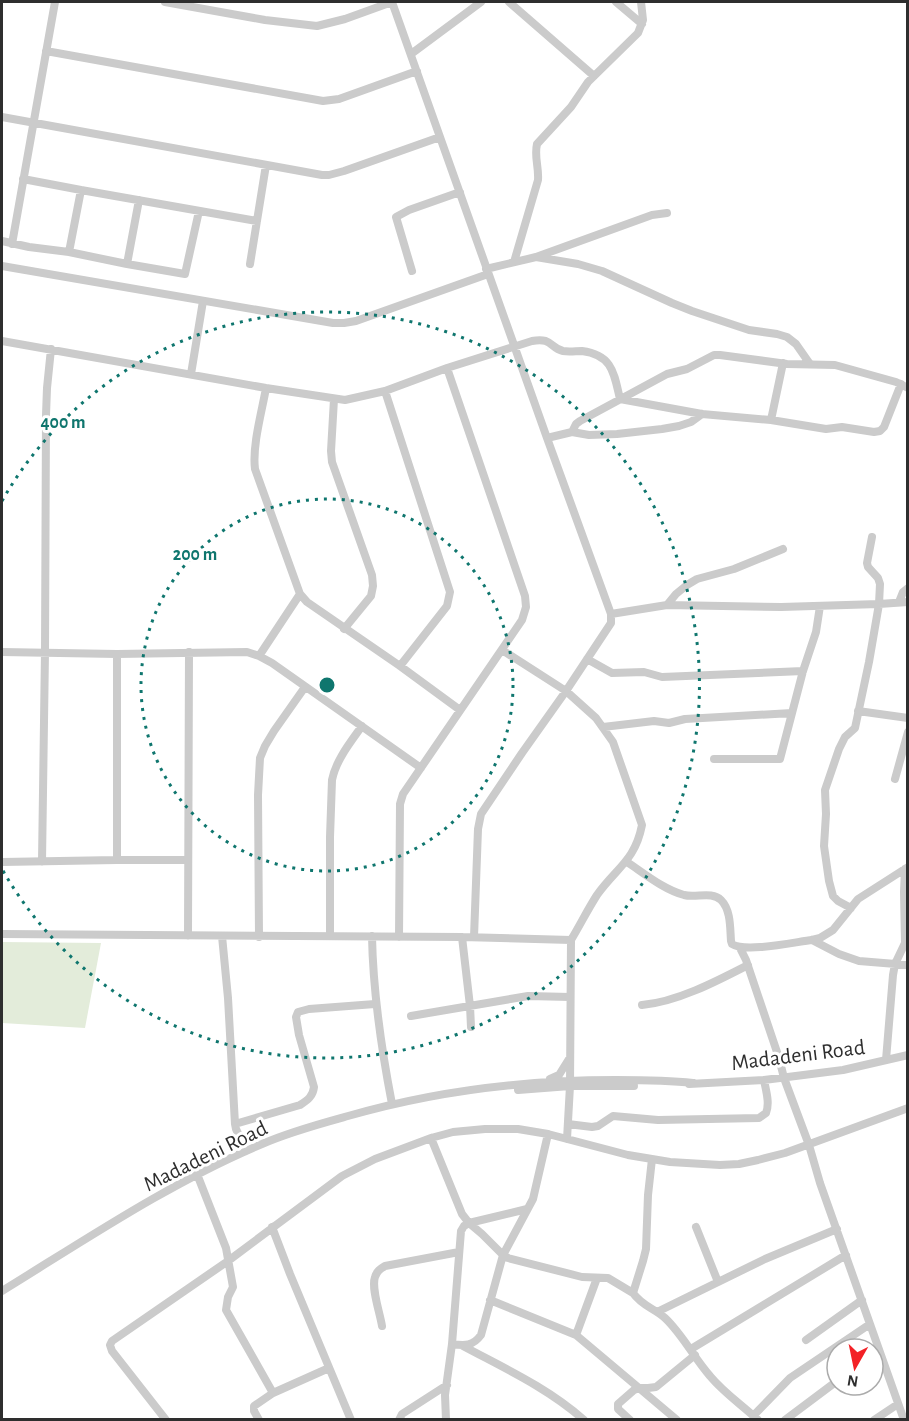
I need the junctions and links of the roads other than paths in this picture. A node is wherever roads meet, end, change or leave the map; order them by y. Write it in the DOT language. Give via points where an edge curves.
graph roads {
  1 [pos="55,2"];
  2 [pos="165,2"];
  3 [pos="392,2"];
  4 [pos="481,2"];
  5 [pos="509,2"];
  6 [pos="616,2"];
  7 [pos="640,2"];
  8 [pos="642,24"];
  9 [pos="46,51"];
  10 [pos="411,54"];
  11 [pos="417,71"];
  12 [pos="594,76"];
  13 [pos="2,117"];
  14 [pos="34,123"];
  15 [pos="440,137"];
  16 [pos="266,165"];
  17 [pos="23,179"];
  18 [pos="81,190"];
  19 [pos="460,192"];
  20 [pos="139,200"];
  21 [pos="198,210"];
  22 [pos="667,213"];
  23 [pos="257,221"];
  24 [pos="2,242"];
  25 [pos="12,244"];
  26 [pos="69,252"];
  27 [pos="536,257"];
  28 [pos="514,262"];
  29 [pos="127,264"];
  30 [pos="250,264"];
  31 [pos="2,266"];
  32 [pos="412,271"];
  33 [pos="487,272"];
  34 [pos="203,301"];
  35 [pos="2,341"];
  36 [pos="514,347"];
  37 [pos="51,350"];
  38 [pos="783,363"];
  39 [pos="810,364"];
  40 [pos="447,368"];
  41 [pos="191,374"];
  42 [pos="904,386"];
  43 [pos="266,388"];
  44 [pos="385,390"];
  45 [pos="334,399"];
  46 [pos="620,399"];
  47 [pos="702,414"];
  48 [pos="771,420"];
  49 [pos="572,432"];
  50 [pos="547,438"];
  51 [pos="872,537"];
  52 [pos="783,549"];
  53 [pos="908,588"];
  54 [pos="300,594"];
  55 [pos="904,602"];
  56 [pos="879,604"];
  57 [pos="667,606"];
  58 [pos="820,606"];
  59 [pos="611,614"];
  60 [pos="344,629"];
  61 [pos="502,650"];
  62 [pos="2,652"];
  63 [pos="45,652"];
  64 [pos="189,652"];
  65 [pos="117,654"];
  66 [pos="259,656"];
  67 [pos="587,659"];
  68 [pos="400,666"];
  69 [pos="803,671"];
  70 [pos="305,687"];
  71 [pos="566,691"];
  72 [pos="460,710"];
  73 [pos="858,711"];
  74 [pos="792,713"];
  75 [pos="908,718"];
  76 [pos="362,726"];
  77 [pos="603,727"];
  78 [pos="908,732"];
  79 [pos="714,759"];
  80 [pos="421,768"];
  81 [pos="895,779"];
  82 [pos="117,860"];
  83 [pos="188,861"];
  84 [pos="2,862"];
  85 [pos="42,862"];
  86 [pos="627,862"];
  87 [pos="906,868"];
  88 [pos="851,908"];
  89 [pos="2,934"];
  90 [pos="188,936"];
  91 [pos="222,936"];
  92 [pos="330,936"];
  93 [pos="372,936"];
  94 [pos="259,937"];
  95 [pos="399,937"];
  96 [pos="462,937"];
  97 [pos="474,937"];
  98 [pos="571,940"];
  99 [pos="812,940"];
  100 [pos="906,942"];
  101 [pos="740,948"];
  102 [pos="895,964"];
  103 [pos="748,965"];
  104 [pos="908,965"];
  105 [pos="570,997"];
  106 [pos="375,1004"];
  107 [pos="642,1005"];
  108 [pos="470,1006"];
  109 [pos="411,1016"];
  110 [pos="471,1027"];
  111 [pos="908,1055"];
  112 [pos="570,1058"];
  113 [pos="886,1060"];
  114 [pos="784,1078"];
  115 [pos="589,1080"];
  116 [pos="764,1080"];
  117 [pos="541,1082"];
  118 [pos="570,1083"];
  119 [pos="693,1083"];
  120 [pos="443,1095"];
  121 [pos="392,1104"];
  122 [pos="908,1108"];
  123 [pos="235,1124"];
  124 [pos="568,1124"];
  125 [pos="549,1134"];
  126 [pos="430,1138"];
  127 [pos="567,1139"];
  128 [pos="810,1145"];
  129 [pos="246,1151"];
  130 [pos="651,1159"];
  131 [pos="197,1174"];
  132 [pos="527,1209"];
  133 [pos="469,1223"];
  134 [pos="272,1227"];
  135 [pos="696,1227"];
  136 [pos="837,1229"];
  137 [pos="459,1251"];
  138 [pos="503,1255"];
  139 [pos="846,1255"];
  140 [pos="228,1261"];
  141 [pos="597,1278"];
  142 [pos="718,1282"];
  143 [pos="2,1291"];
  144 [pos="633,1293"];
  145 [pos="490,1300"];
  146 [pos="862,1300"];
  147 [pos="657,1311"];
  148 [pos="870,1324"];
  149 [pos="382,1326"];
  150 [pos="576,1335"];
  151 [pos="873,1337"];
  152 [pos="806,1340"];
  153 [pos="452,1344"];
  154 [pos="463,1346"];
  155 [pos="693,1352"];
  156 [pos="329,1368"];
  157 [pos="885,1373"];
  158 [pos="447,1385"];
  159 [pos="639,1388"];
  160 [pos="825,1390"];
  161 [pos="273,1393"];
  162 [pos="898,1404"];
  163 [pos="756,1417"];
  164 [pos="166,1419"];
  165 [pos="259,1419"];
  166 [pos="351,1419"];
  167 [pos="399,1419"];
  168 [pos="446,1419"];
  169 [pos="584,1419"];
  170 [pos="630,1419"];
  171 [pos="676,1419"];
  172 [pos="785,1419"];
  173 [pos="874,1419"];
  174 [pos="904,1419"];
  1 -- 9 [label="street"];
  2 -- 3 [label="street" via="317,26"];
  3 -- 10 [label="street"];
  4 -- 10 [label="street"];
  5 -- 12 [label="street"];
  6 -- 8 [label="street"];
  7 -- 8 [label="street"];
  8 -- 12 [label="street" via="638,33"];
  9 -- 11 [label="street" via="323,101"];
  9 -- 14 [label="street"];
  10 -- 11 [label="street"];
  11 -- 15 [label="street"];
  12 -- 28 [label="street" via="537,144 538,180"];
  13 -- 14 [label="street"];
  14 -- 16 [label="street"];
  14 -- 17 [label="street"];
  15 -- 16 [label="street" via="329,175"];
  15 -- 19 [label="street"];
  16 -- 23 [label="street"];
  17 -- 18 [label="street"];
  17 -- 25 [label="street"];
  18 -- 20 [label="street"];
  18 -- 26 [label="street"];
  19 -- 32 [label="street" via="396,218"];
  19 -- 33 [label="street"];
  20 -- 21 [label="street"];
  20 -- 29 [label="street"];
  21 -- 23 [label="street"];
  21 -- 29 [label="street" via="185,274"];
  22 -- 27 [label="street"];
  23 -- 30 [label="street"];
  24 -- 25 [label="street"];
  25 -- 26 [label="street"];
  26 -- 29 [label="street"];
  27 -- 28 [label="street"];
  27 -- 39 [label="street" via="602,271 692,311 749,330 787,337"];
  28 -- 33 [label="street"];
  31 -- 34 [label="street"];
  33 -- 34 [label="street" via="344,323"];
  33 -- 36 [label="street"];
  34 -- 41 [label="street"];
  35 -- 37 [label="street"];
  36 -- 40 [label="street"];
  36 -- 46 [label="street" via="544,340 561,351 600,357 609,363"];
  36 -- 50 [label="street"];
  37 -- 41 [label="street"];
  37 -- 63 [label="street" via="46,415"];
  38 -- 39 [label="street"];
  38 -- 46 [label="street" via="714,355"];
  38 -- 48 [label="street"];
  39 -- 42 [label="street" via="835,365"];
  40 -- 44 [label="street"];
  40 -- 61 [label="street" via="525,596 524,614"];
  41 -- 43 [label="street"];
  42 -- 48 [label="street" via="878,432"];
  43 -- 45 [label="street"];
  43 -- 54 [label="street" via="255,469"];
  44 -- 45 [label="street"];
  44 -- 68 [label="street" via="450,592 447,606"];
  45 -- 60 [label="street" via="332,462 373,586 370,596"];
  46 -- 47 [label="street"];
  46 -- 49 [label="street" via="580,421"];
  47 -- 48 [label="street"];
  47 -- 49 [label="street" via="679,426 651,430 588,435"];
  49 -- 50 [label="street"];
  50 -- 59 [label="street"];
  51 -- 56 [label="street" via="867,563 880,584"];
  52 -- 57 [label="street" via="697,579"];
  53 -- 55 [label="street" via="903,592"];
  54 -- 60 [label="street"];
  54 -- 66 [label="street"];
  55 -- 56 [label="street"];
  56 -- 58 [label="street"];
  56 -- 73 [label="street"];
  57 -- 58 [label="street"];
  57 -- 59 [label="street"];
  58 -- 69 [label="street"];
  59 -- 67 [label="street" via="611,624"];
  60 -- 68 [label="street"];
  61 -- 71 [label="street"];
  61 -- 72 [label="street"];
  62 -- 63 [label="street"];
  63 -- 65 [label="street"];
  63 -- 85 [label="street"];
  64 -- 65 [label="street"];
  64 -- 66 [label="street" via="247,652"];
  64 -- 83 [label="street"];
  65 -- 82 [label="street"];
  66 -- 70 [label="street"];
  67 -- 69 [label="street" via="612,673 644,672 662,677"];
  67 -- 71 [label="street"];
  68 -- 72 [label="street"];
  69 -- 74 [label="street"];
  70 -- 76 [label="street"];
  70 -- 94 [label="street" via="269,738 260,758"];
  71 -- 77 [label="street"];
  71 -- 97 [label="street" via="482,814 477,829"];
  72 -- 80 [label="street"];
  73 -- 75 [label="street"];
  73 -- 88 [label="street" via="855,728 838,748 825,790 824,846 829,881 833,896"];
  74 -- 77 [label="street"];
  74 -- 79 [label="street" via="780,759"];
  76 -- 80 [label="street"];
  76 -- 92 [label="street" via="340,758 332,780"];
  77 -- 86 [label="street" via="616,749 642,825"];
  78 -- 81 [label="street"];
  80 -- 95 [label="street" via="400,804"];
  82 -- 83 [label="street"];
  82 -- 85 [label="street"];
  83 -- 90 [label="street"];
  84 -- 85 [label="street"];
  86 -- 98 [label="street" via="598,895"];
  86 -- 101 [label="street" via="678,892 720,899 728,912 732,944"];
  87 -- 88 [label="street" via="858,899"];
  87 -- 100 [label="street"];
  88 -- 99 [label="street" via="833,930"];
  89 -- 90 [label="street"];
  90 -- 91 [label="street"];
  91 -- 94 [label="street"];
  91 -- 123 [label="street"];
  92 -- 93 [label="street"];
  92 -- 94 [label="street"];
  93 -- 95 [label="street"];
  93 -- 106 [label="street"];
  95 -- 96 [label="street"];
  96 -- 97 [label="street"];
  96 -- 108 [label="street"];
  97 -- 98 [label="street"];
  98 -- 105 [label="street"];
  99 -- 101 [label="street"];
  99 -- 102 [label="street" via="859,961"];
  100 -- 102 [label="street"];
  101 -- 103 [label="street"];
  102 -- 104 [label="street"];
  102 -- 113 [label="street"];
  103 -- 107 [label="street" via="710,984"];
  103 -- 114 [label="street"];
  105 -- 108 [label="street" via="528,996"];
  105 -- 112 [label="street"];
  106 -- 121 [label="street"];
  106 -- 123 [label="street" via="298,1012 299,1035 313,1093 300,1105"];
  108 -- 109 [label="street"];
  108 -- 110 [label="street"];
  111 -- 113 [label="street, Madadeni Road"];
  112 -- 115 [label="street" via="579,1074"];
  112 -- 117 [label="street" via="559,1075"];
  112 -- 118 [label="street"];
  113 -- 114 [label="street, Madadeni Road"];
  114 -- 116 [label="street, Madadeni Road"];
  114 -- 128 [label="street"];
  115 -- 118 [label="street, Madadeni Road"];
  115 -- 119 [label="street, Madadeni Road"];
  116 -- 119 [label="street, Madadeni Road"];
  116 -- 124 [label="street" via="768,1110 759,1118 658,1120 613,1116 595,1127"];
  117 -- 118 [label="street, Madadeni Road"];
  117 -- 120 [label="street, Madadeni Road"];
  118 -- 119 [label="street, Madadeni Road"];
  118 -- 120 [label="street, Madadeni Road"];
  118 -- 124 [label="street"];
  120 -- 121 [label="street, Madadeni Road"];
  121 -- 129 [label="street, Madadeni Road" via="321,1123"];
  122 -- 128 [label="street"];
  123 -- 129 [label="street"];
  124 -- 127 [label="street"];
  125 -- 126 [label="street" via="485,1129"];
  125 -- 127 [label="street"];
  125 -- 132 [label="street"];
  126 -- 133 [label="street"];
  126 -- 134 [label="street" via="342,1176"];
  127 -- 130 [label="street"];
  128 -- 130 [label="street" via="739,1164"];
  128 -- 136 [label="street"];
  129 -- 131 [label="street, Madadeni Road"];
  130 -- 144 [label="street" via="646,1249"];
  131 -- 140 [label="street"];
  131 -- 143 [label="street, Madadeni Road"];
  132 -- 133 [label="street"];
  132 -- 138 [label="street"];
  133 -- 137 [label="street" via="461,1231"];
  133 -- 138 [label="street"];
  134 -- 140 [label="street"];
  134 -- 156 [label="street"];
  135 -- 142 [label="street"];
  136 -- 139 [label="street"];
  136 -- 142 [label="street"];
  137 -- 149 [label="street" via="378,1270 374,1285"];
  137 -- 153 [label="street"];
  138 -- 141 [label="street"];
  138 -- 145 [label="street"];
  139 -- 146 [label="street"];
  139 -- 155 [label="street"];
  140 -- 161 [label="street" via="233,1287 226,1310"];
  140 -- 164 [label="street" via="110,1345"];
  141 -- 144 [label="street" via="608,1278"];
  141 -- 150 [label="street"];
  142 -- 147 [label="street"];
  144 -- 147 [label="street"];
  145 -- 150 [label="street"];
  145 -- 154 [label="street" via="481,1335 477,1341"];
  146 -- 148 [label="street"];
  146 -- 152 [label="street"];
  147 -- 155 [label="street"];
  148 -- 151 [label="street"];
  148 -- 163 [label="street" via="785,1383"];
  150 -- 159 [label="street"];
  153 -- 154 [label="street"];
  153 -- 158 [label="street"];
  154 -- 169 [label="street" via="527,1380"];
  155 -- 159 [label="street" via="656,1387"];
  155 -- 163 [label="street" via="721,1388"];
  156 -- 161 [label="street"];
  156 -- 166 [label="street"];
  157 -- 162 [label="street"];
  158 -- 167 [label="street"];
  158 -- 168 [label="street"];
  159 -- 170 [label="street" via="618,1404 618,1409"];
  159 -- 171 [label="street"];
  160 -- 172 [label="street"];
  161 -- 165 [label="street" via="254,1406"];
  162 -- 173 [label="street"];
  162 -- 174 [label="street"];
}
